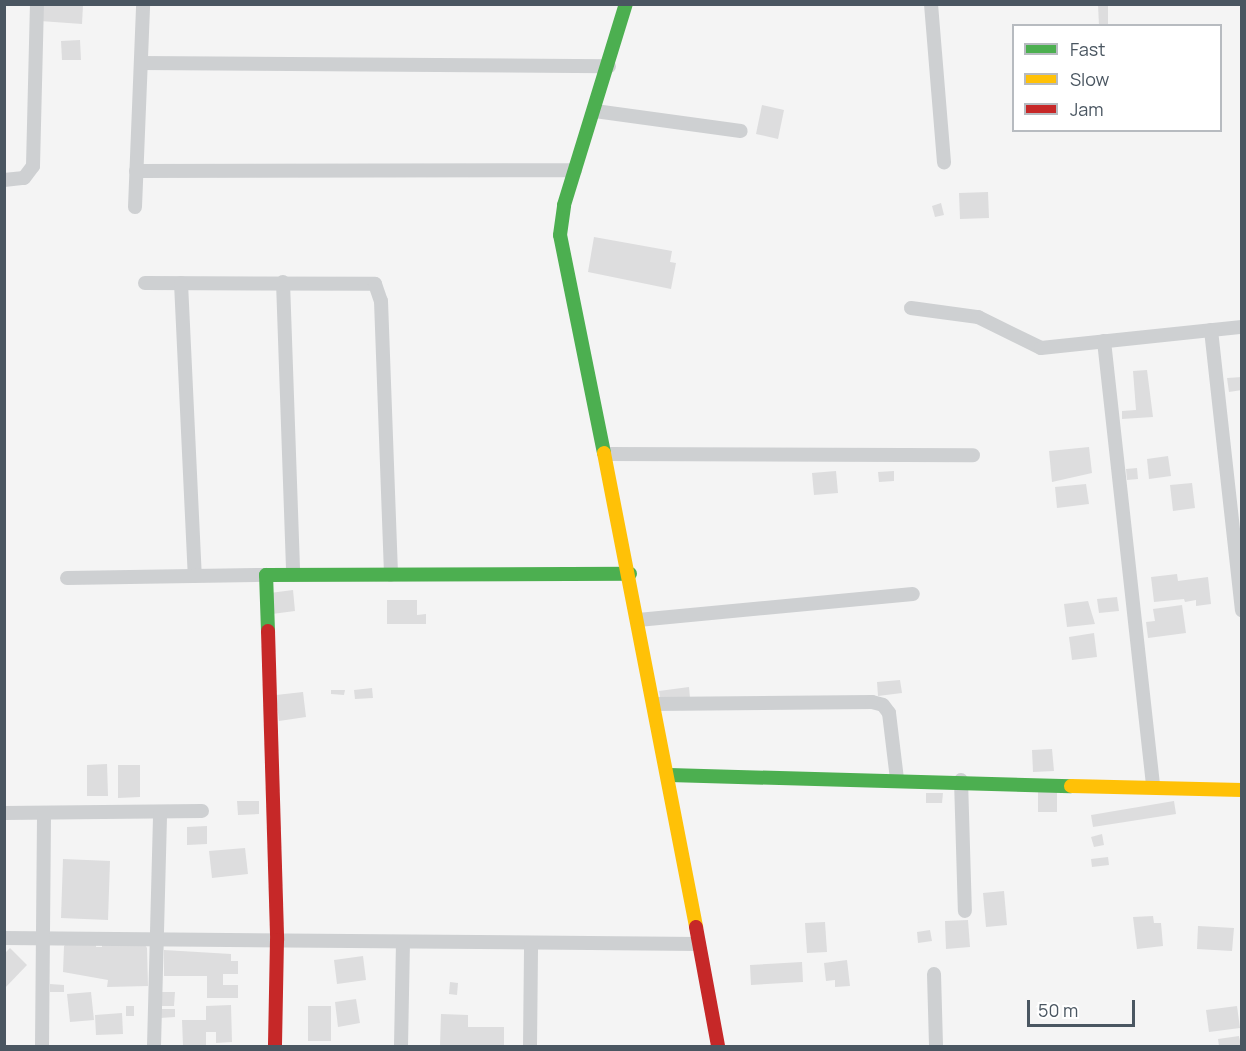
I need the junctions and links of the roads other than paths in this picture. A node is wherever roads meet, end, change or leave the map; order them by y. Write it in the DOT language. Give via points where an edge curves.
graph roads {
  1 [pos="37,4"];
  2 [pos="143,4"];
  3 [pos="626,4"];
  4 [pos="931,4"];
  5 [pos="141,63"];
  6 [pos="609,66"];
  7 [pos="596,111"];
  8 [pos="741,131"];
  9 [pos="944,162"];
  10 [pos="136,171"];
  11 [pos="575,171"];
  12 [pos="4,180"];
  13 [pos="135,207"];
  14 [pos="283,282"];
  15 [pos="145,283"];
  16 [pos="181,283"];
  17 [pos="911,308"];
  18 [pos="1242,327"];
  19 [pos="1211,330"];
  20 [pos="1104,341"];
  21 [pos="607,454"];
  22 [pos="973,455"];
  23 [pos="630,574"];
  24 [pos="266,575"];
  25 [pos="293,575"];
  26 [pos="391,575"];
  27 [pos="195,576"];
  28 [pos="67,578"];
  29 [pos="913,594"];
  30 [pos="1242,610"];
  31 [pos="638,620"];
  32 [pos="653,704"];
  33 [pos="669,775"];
  34 [pos="897,779"];
  35 [pos="961,780"];
  36 [pos="1153,786"];
  37 [pos="1242,790"];
  38 [pos="202,811"];
  39 [pos="4,813"];
  40 [pos="44,813"];
  41 [pos="160,813"];
  42 [pos="965,911"];
  43 [pos="4,938"];
  44 [pos="42,938"];
  45 [pos="155,940"];
  46 [pos="277,940"];
  47 [pos="403,942"];
  48 [pos="531,944"];
  49 [pos="699,944"];
  50 [pos="934,974"];
  51 [pos="42,1047"];
  52 [pos="154,1047"];
  53 [pos="275,1047"];
  54 [pos="401,1047"];
  55 [pos="530,1047"];
  56 [pos="718,1047"];
  57 [pos="936,1047"];
  1 -- 12 [label="street" via="33,166 24,177"];
  2 -- 5 [label="street"];
  3 -- 6 [label="street"];
  4 -- 9 [label="street"];
  5 -- 6 [label="street"];
  5 -- 10 [label="street"];
  6 -- 7 [label="street"];
  7 -- 8 [label="street"];
  7 -- 11 [label="street"];
  10 -- 11 [label="street"];
  10 -- 13 [label="street"];
  11 -- 21 [label="street" via="560,235"];
  14 -- 16 [label="street"];
  14 -- 25 [label="street"];
  14 -- 26 [label="street" via="368,282 379,290"];
  15 -- 16 [label="street"];
  16 -- 27 [label="street"];
  17 -- 20 [label="street" via="978,317 1041,348"];
  18 -- 19 [label="street"];
  19 -- 20 [label="street"];
  19 -- 30 [label="street"];
  20 -- 36 [label="street"];
  21 -- 22 [label="street"];
  21 -- 23 [label="street"];
  23 -- 26 [label="street"];
  23 -- 31 [label="street"];
  24 -- 25 [label="street"];
  24 -- 27 [label="street"];
  24 -- 46 [label="street"];
  25 -- 26 [label="street"];
  27 -- 28 [label="street"];
  29 -- 31 [label="street"];
  31 -- 32 [label="street"];
  32 -- 33 [label="street"];
  32 -- 34 [label="street" via="883,705 889,713"];
  33 -- 34 [label="street"];
  33 -- 49 [label="street"];
  34 -- 35 [label="street"];
  35 -- 36 [label="street"];
  35 -- 42 [label="street"];
  36 -- 37 [label="street"];
  38 -- 41 [label="street"];
  39 -- 40 [label="street"];
  40 -- 41 [label="street"];
  40 -- 44 [label="street"];
  41 -- 45 [label="street"];
  43 -- 44 [label="street"];
  44 -- 45 [label="street"];
  44 -- 51 [label="street"];
  45 -- 46 [label="street"];
  45 -- 52 [label="street"];
  46 -- 47 [label="street"];
  46 -- 53 [label="street"];
  47 -- 48 [label="street"];
  47 -- 54 [label="street"];
  48 -- 49 [label="street"];
  48 -- 55 [label="street"];
  49 -- 56 [label="street"];
  50 -- 57 [label="street"];
}
